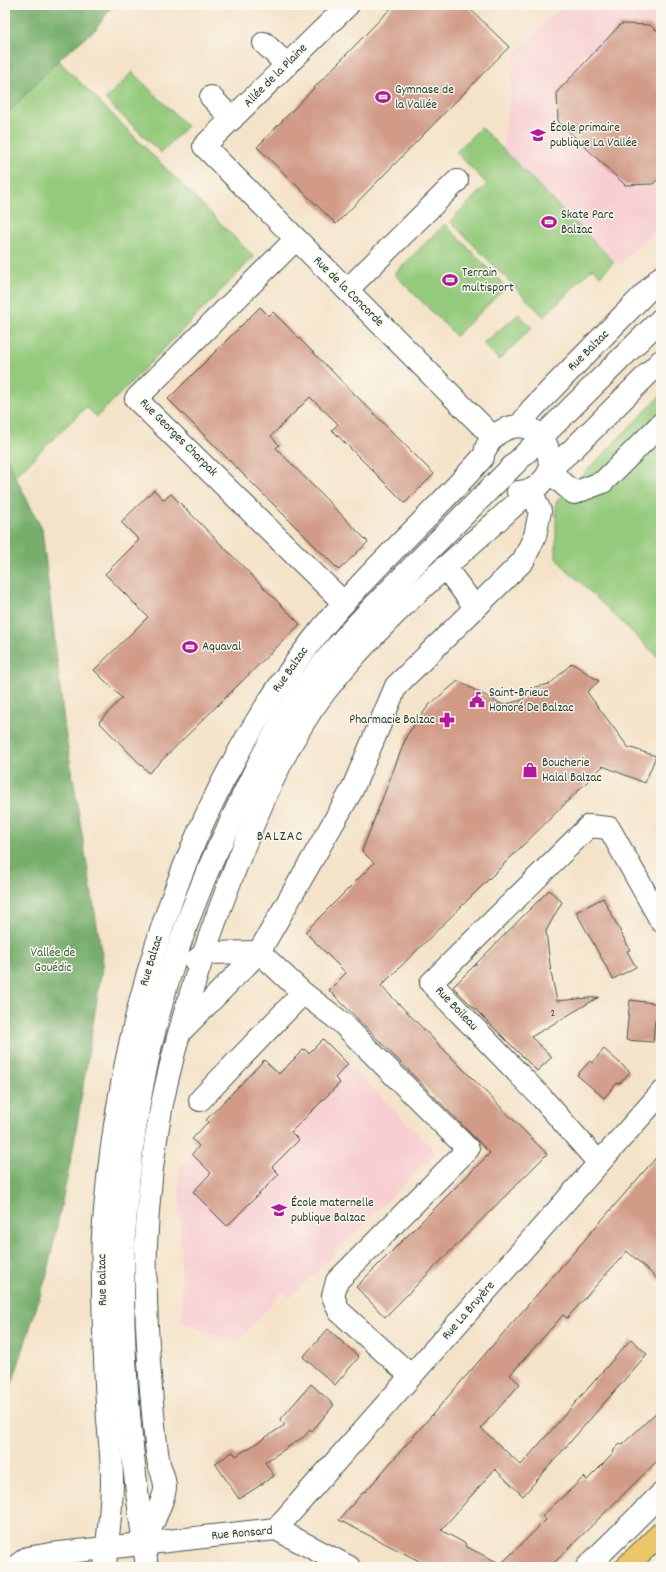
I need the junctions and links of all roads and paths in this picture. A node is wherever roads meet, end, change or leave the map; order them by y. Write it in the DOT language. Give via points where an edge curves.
graph roads {
  1 [pos="348,5"];
  2 [pos="264,43"];
  3 [pos="286,65"];
  4 [pos="211,97"];
  5 [pos="232,119"];
  6 [pos="204,146"];
  7 [pos="457,181"];
  8 [pos="296,239"];
  9 [pos="661,277"];
  10 [pos="347,290"];
  11 [pos="661,319"];
  12 [pos="661,361"];
  13 [pos="661,424"];
  14 [pos="520,426"];
  15 [pos="493,437"];
  16 [pos="542,438"];
  17 [pos="483,456"];
  18 [pos="551,468"];
  19 [pos="495,484"];
  20 [pos="531,490"];
  21 [pos="444,567"];
  22 [pos="344,603"];
  23 [pos="475,607"];
  24 [pos="661,920"];
  25 [pos="260,952"];
  26 [pos="205,954"];
  27 [pos="168,982"];
  28 [pos="304,993"];
  29 [pos="139,1005"];
  30 [pos="181,1031"];
  31 [pos="661,1093"];
  32 [pos="200,1100"];
  33 [pos="599,1164"];
  34 [pos="412,1376"];
  35 [pos="112,1482"];
  36 [pos="661,1494"];
  37 [pos="276,1529"];
  38 [pos="661,1533"];
  39 [pos="144,1544"];
  40 [pos="661,1554"];
  41 [pos="106,1557"];
  42 [pos="15,1567"];
  43 [pos="137,1567"];
  44 [pos="147,1567"];
  45 [pos="158,1567"];
  46 [pos="349,1567"];
  47 [pos="587,1567"];
  48 [pos="626,1567"];
  49 [pos="648,1567"];
  1 -- 3 [label="street, Allée de la Plaine"];
  2 -- 3 [label="street"];
  3 -- 5 [label="street, Allée de la Plaine"];
  4 -- 5 [label="street"];
  5 -- 6 [label="street, Allée de la Plaine"];
  6 -- 8 [label="street, Rue de la Concorde"];
  7 -- 10 [label="street"];
  8 -- 10 [label="street, Rue de la Concorde"];
  8 -- 22 [label="street, Rue Georges Charpak" via="136,398"];
  9 -- 14 [label="street, Rue Balzac" via="531,410"];
  10 -- 15 [label="street, Rue de la Concorde"];
  11 -- 16 [label="street"];
  12 -- 18 [label="street"];
  13 -- 18 [label="street" via="603,482 574,493 562,483"];
  14 -- 15 [label="street" via="502,430"];
  14 -- 16 [label="street" via="532,430"];
  15 -- 17 [label="street, Rue Balzac"];
  16 -- 18 [label="street" via="547,445"];
  16 -- 19 [label="street"];
  17 -- 19 [label="street" via="485,470"];
  17 -- 22 [label="street, Rue Balzac"];
  18 -- 20 [label="street" via="539,485"];
  19 -- 20 [label="street" via="504,490 514,492"];
  19 -- 27 [label="street" via="366,614 330,654 298,696 255,770 203,881"];
  20 -- 21 [label="street"];
  20 -- 23 [label="street" via="540,511 535,536 523,561"];
  21 -- 23 [label="street"];
  21 -- 26 [label="street" via="371,638 323,694 302,725 266,794 227,888"];
  22 -- 29 [label="street, Rue Balzac" via="282,681 221,787 192,848 172,901"];
  23 -- 25 [label="street" via="396,686 352,790"];
  24 -- 33 [label="street, Rue Boileau" via="610,828 589,826 431,983 542,1098"];
  25 -- 26 [label="street"];
  25 -- 28 [label="street"];
  25 -- 30 [label="street"];
  26 -- 27 [label="street"];
  26 -- 30 [label="street"];
  27 -- 29 [label="street"];
  27 -- 39 [label="street" via="153,1034 138,1115 131,1162 124,1248 128,1388"];
  28 -- 32 [label="street"];
  28 -- 34 [label="street" via="341,1022 468,1149 337,1282 333,1296 339,1311"];
  29 -- 35 [label="street, Rue Balzac" via="111,1150 103,1239 104,1352"];
  30 -- 39 [label="street" via="162,1104 148,1224 148,1348 155,1436 166,1489"];
  31 -- 33 [label="street, Rue La Bruyère"];
  33 -- 34 [label="street, Rue La Bruyère"];
  34 -- 37 [label="street, Rue La Bruyère"];
  35 -- 39 [label="street"];
  35 -- 41 [label="street, Rue Balzac"];
  36 -- 47 [label="street"];
  37 -- 39 [label="street, Rue Ronsard"];
  37 -- 46 [label="street, Rue Ronsard"];
  38 -- 48 [label="main road"];
  39 -- 41 [label="street, Rue Ronsard"];
  39 -- 43 [label="street"];
  39 -- 44 [label="street"];
  39 -- 45 [label="street"];
  40 -- 49 [label="main road"];
  41 -- 42 [label="street, Rue Ronsard" via="51,1554 27,1558"];
}
